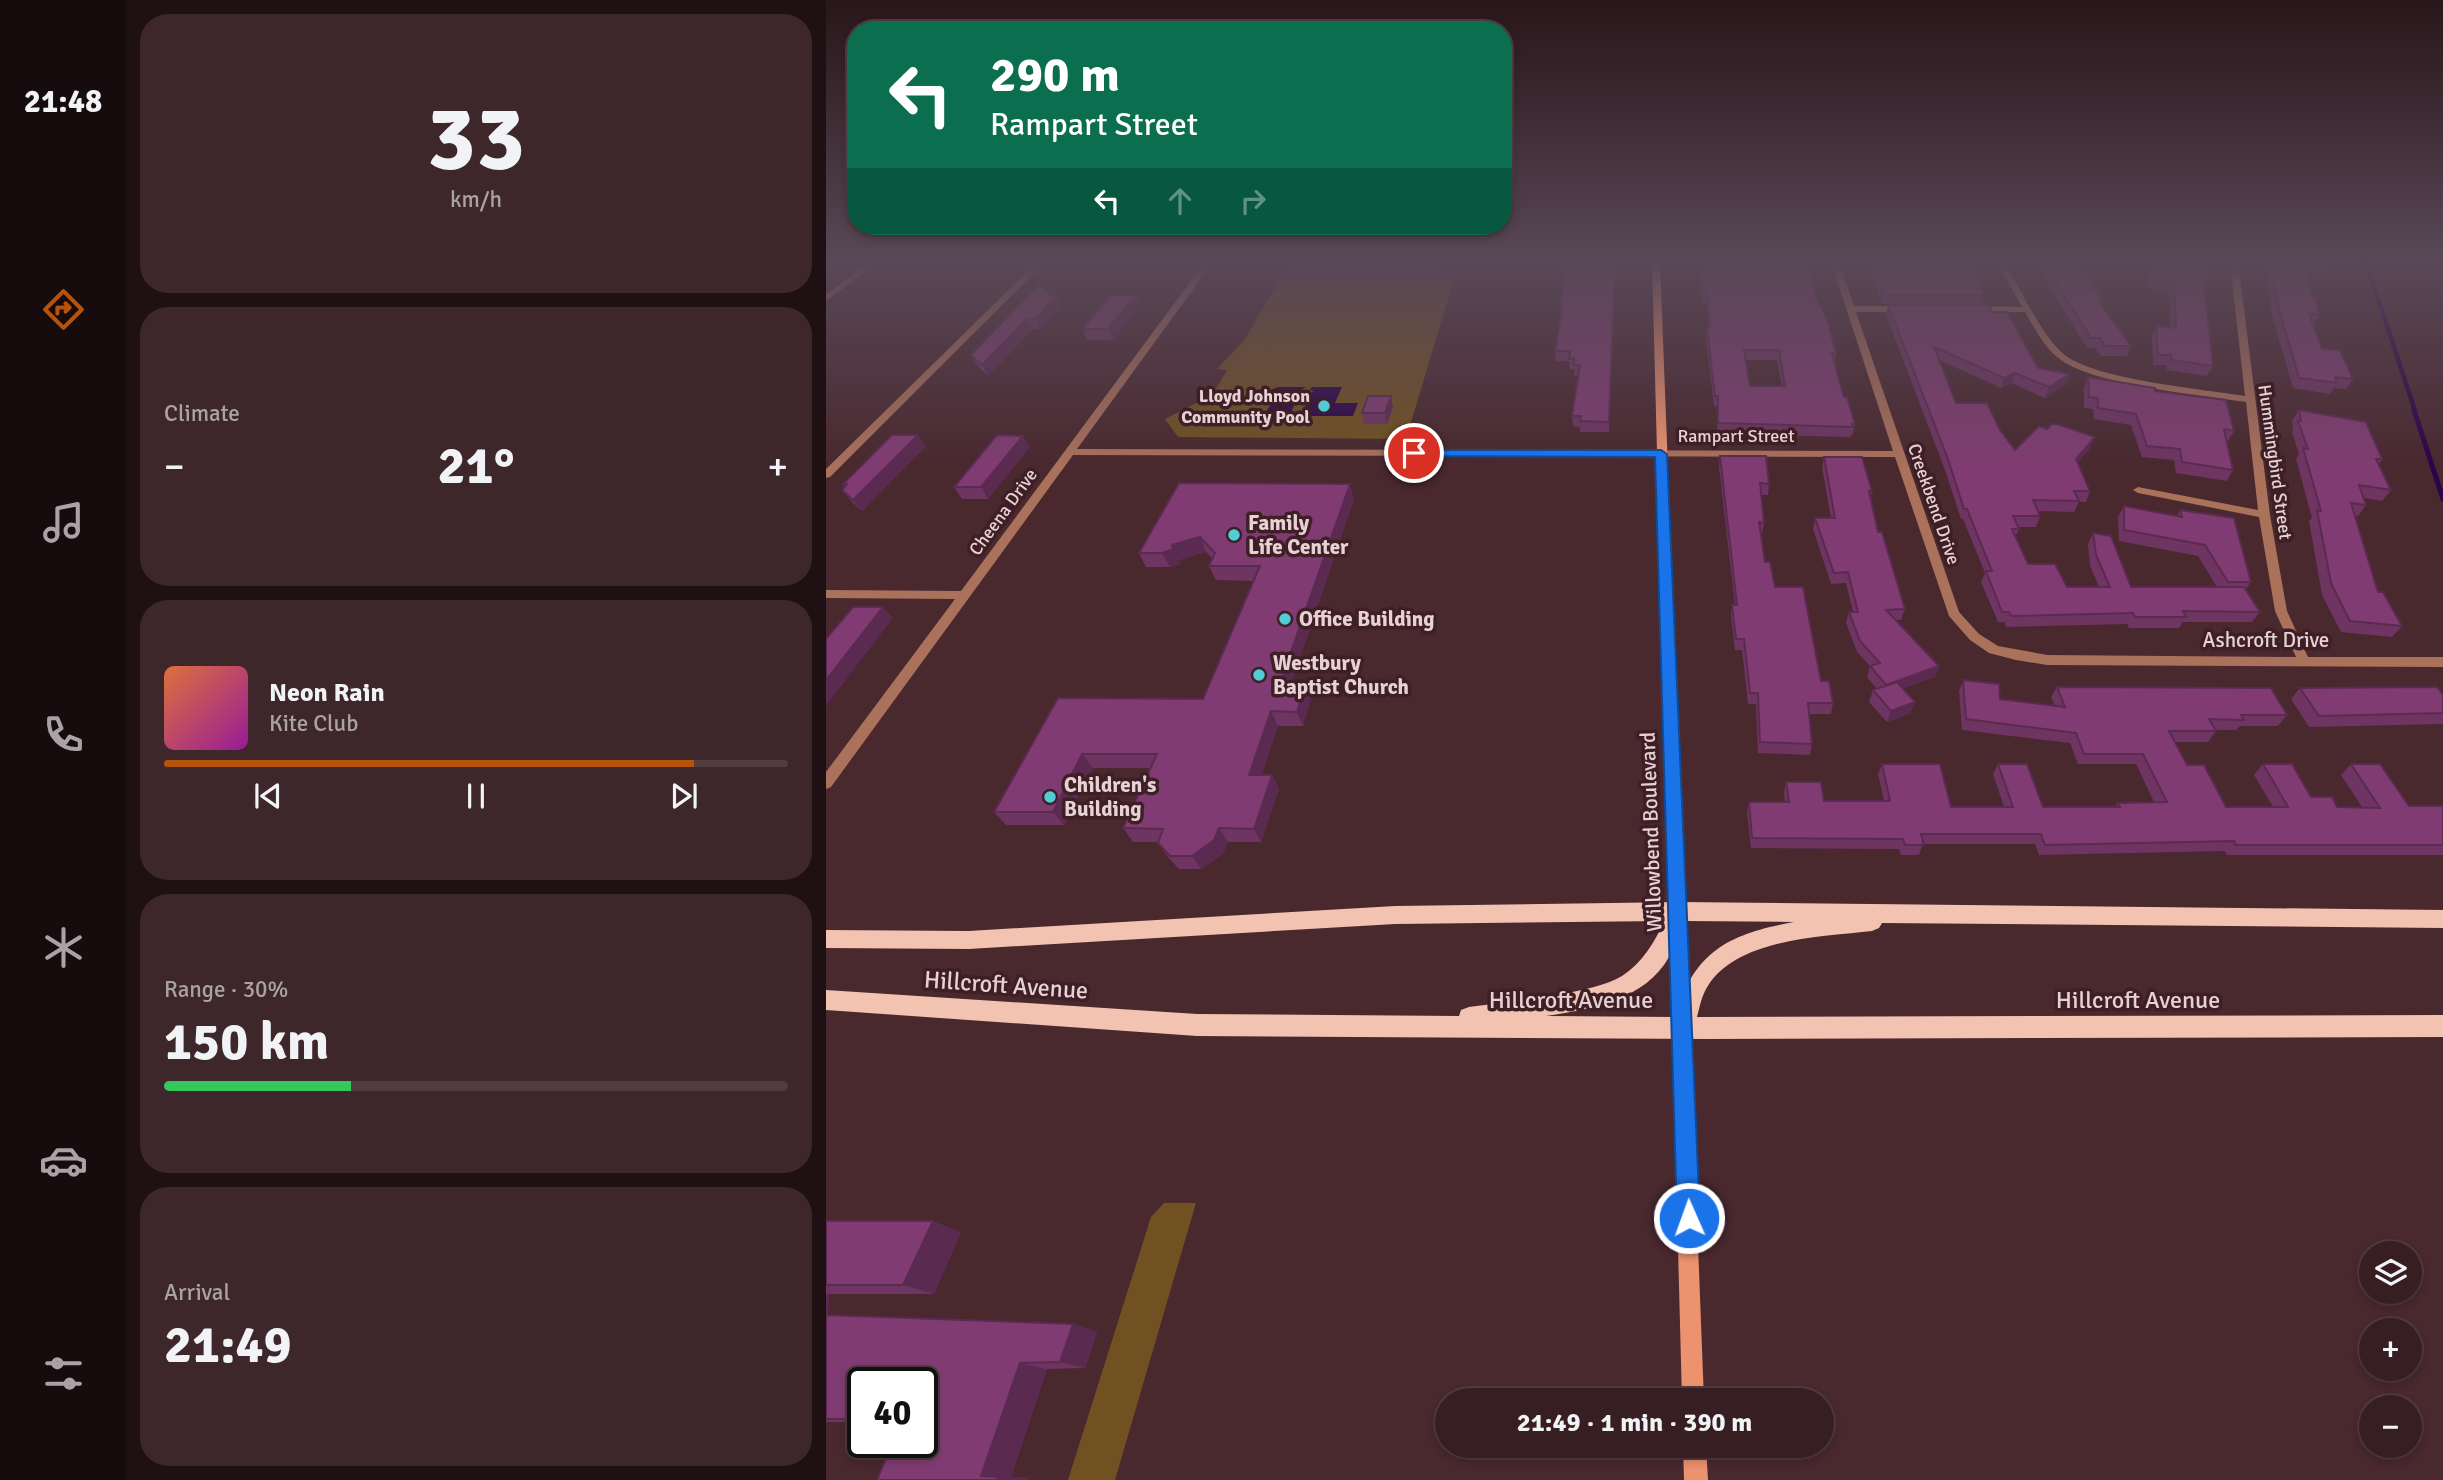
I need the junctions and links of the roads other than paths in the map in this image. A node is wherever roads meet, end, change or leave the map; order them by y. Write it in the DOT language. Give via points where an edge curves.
graph roads {
  1 [pos="971,331"];
  2 [pos="1158,331"];
  3 [pos="1658,331"];
  4 [pos="1858,331"];
  5 [pos="2044,331"];
  6 [pos="2241,331"];
  7 [pos="2248,399"];
  8 [pos="1069,452"];
  9 [pos="1661,454"];
  10 [pos="1899,454"];
  11 [pos="826,475"];
  12 [pos="2138,490"];
  13 [pos="2264,515"];
  14 [pos="826,594"];
  15 [pos="965,594"];
  16 [pos="2088,660"];
  17 [pos="2304,661"];
  18 [pos="2443,662"];
  19 [pos="826,783"];
  20 [pos="1679,911"];
  21 [pos="1928,914"];
  22 [pos="2443,919"];
  23 [pos="826,939"];
  24 [pos="826,1000"];
  25 [pos="1428,1026"];
  26 [pos="2443,1026"];
  27 [pos="1683,1027"];
  28 [pos="1693,1388"];
  29 [pos="1695,1458"];
  30 [pos="1696,1480"];
  1 -- 11 [label="street"];
  2 -- 8 [label="street, Cheena Drive"];
  3 -- 9 [label="main road, Willowbend Boulevard"];
  4 -- 10 [label="street, Creekbend Drive"];
  5 -- 7 [label="street" via="2069,363 2097,373"];
  6 -- 7 [label="street, Hummingbird Street"];
  7 -- 13 [label="street, Hummingbird Street"];
  8 -- 9 [label="street, Rampart Street"];
  8 -- 15 [label="street, Cheena Drive"];
  9 -- 10 [label="street, Rampart Street"];
  9 -- 20 [label="main road, Willowbend Boulevard"];
  10 -- 16 [label="street, Creekbend Drive" via="1953,613 1968,632 1995,653"];
  12 -- 13 [label="street"];
  13 -- 17 [label="street, Hummingbird Street" via="2281,611"];
  14 -- 15 [label="street"];
  15 -- 19 [label="street, Cheena Drive"];
  16 -- 17 [label="street, Ashcroft Drive"];
  17 -- 18 [label="street, Ashcroft Drive"];
  20 -- 21 [label="main road, Hillcroft Avenue"];
  20 -- 23 [label="main road, Hillcroft Avenue" via="1395,915 969,940"];
  20 -- 25 [label="main road" via="1661,952 1630,983 1570,1002"];
  20 -- 27 [label="main road, Willowbend Boulevard"];
  21 -- 22 [label="main road, Hillcroft Avenue"];
  21 -- 27 [label="main road" via="1749,943 1713,964 1698,984"];
  24 -- 25 [label="main road, Hillcroft Avenue" via="1197,1025"];
  25 -- 27 [label="main road, Hillcroft Avenue"];
  26 -- 27 [label="main road, Hillcroft Avenue"];
  27 -- 28 [label="main road, Willowbend Boulevard"];
  29 -- 30 [label="main road"];
}
